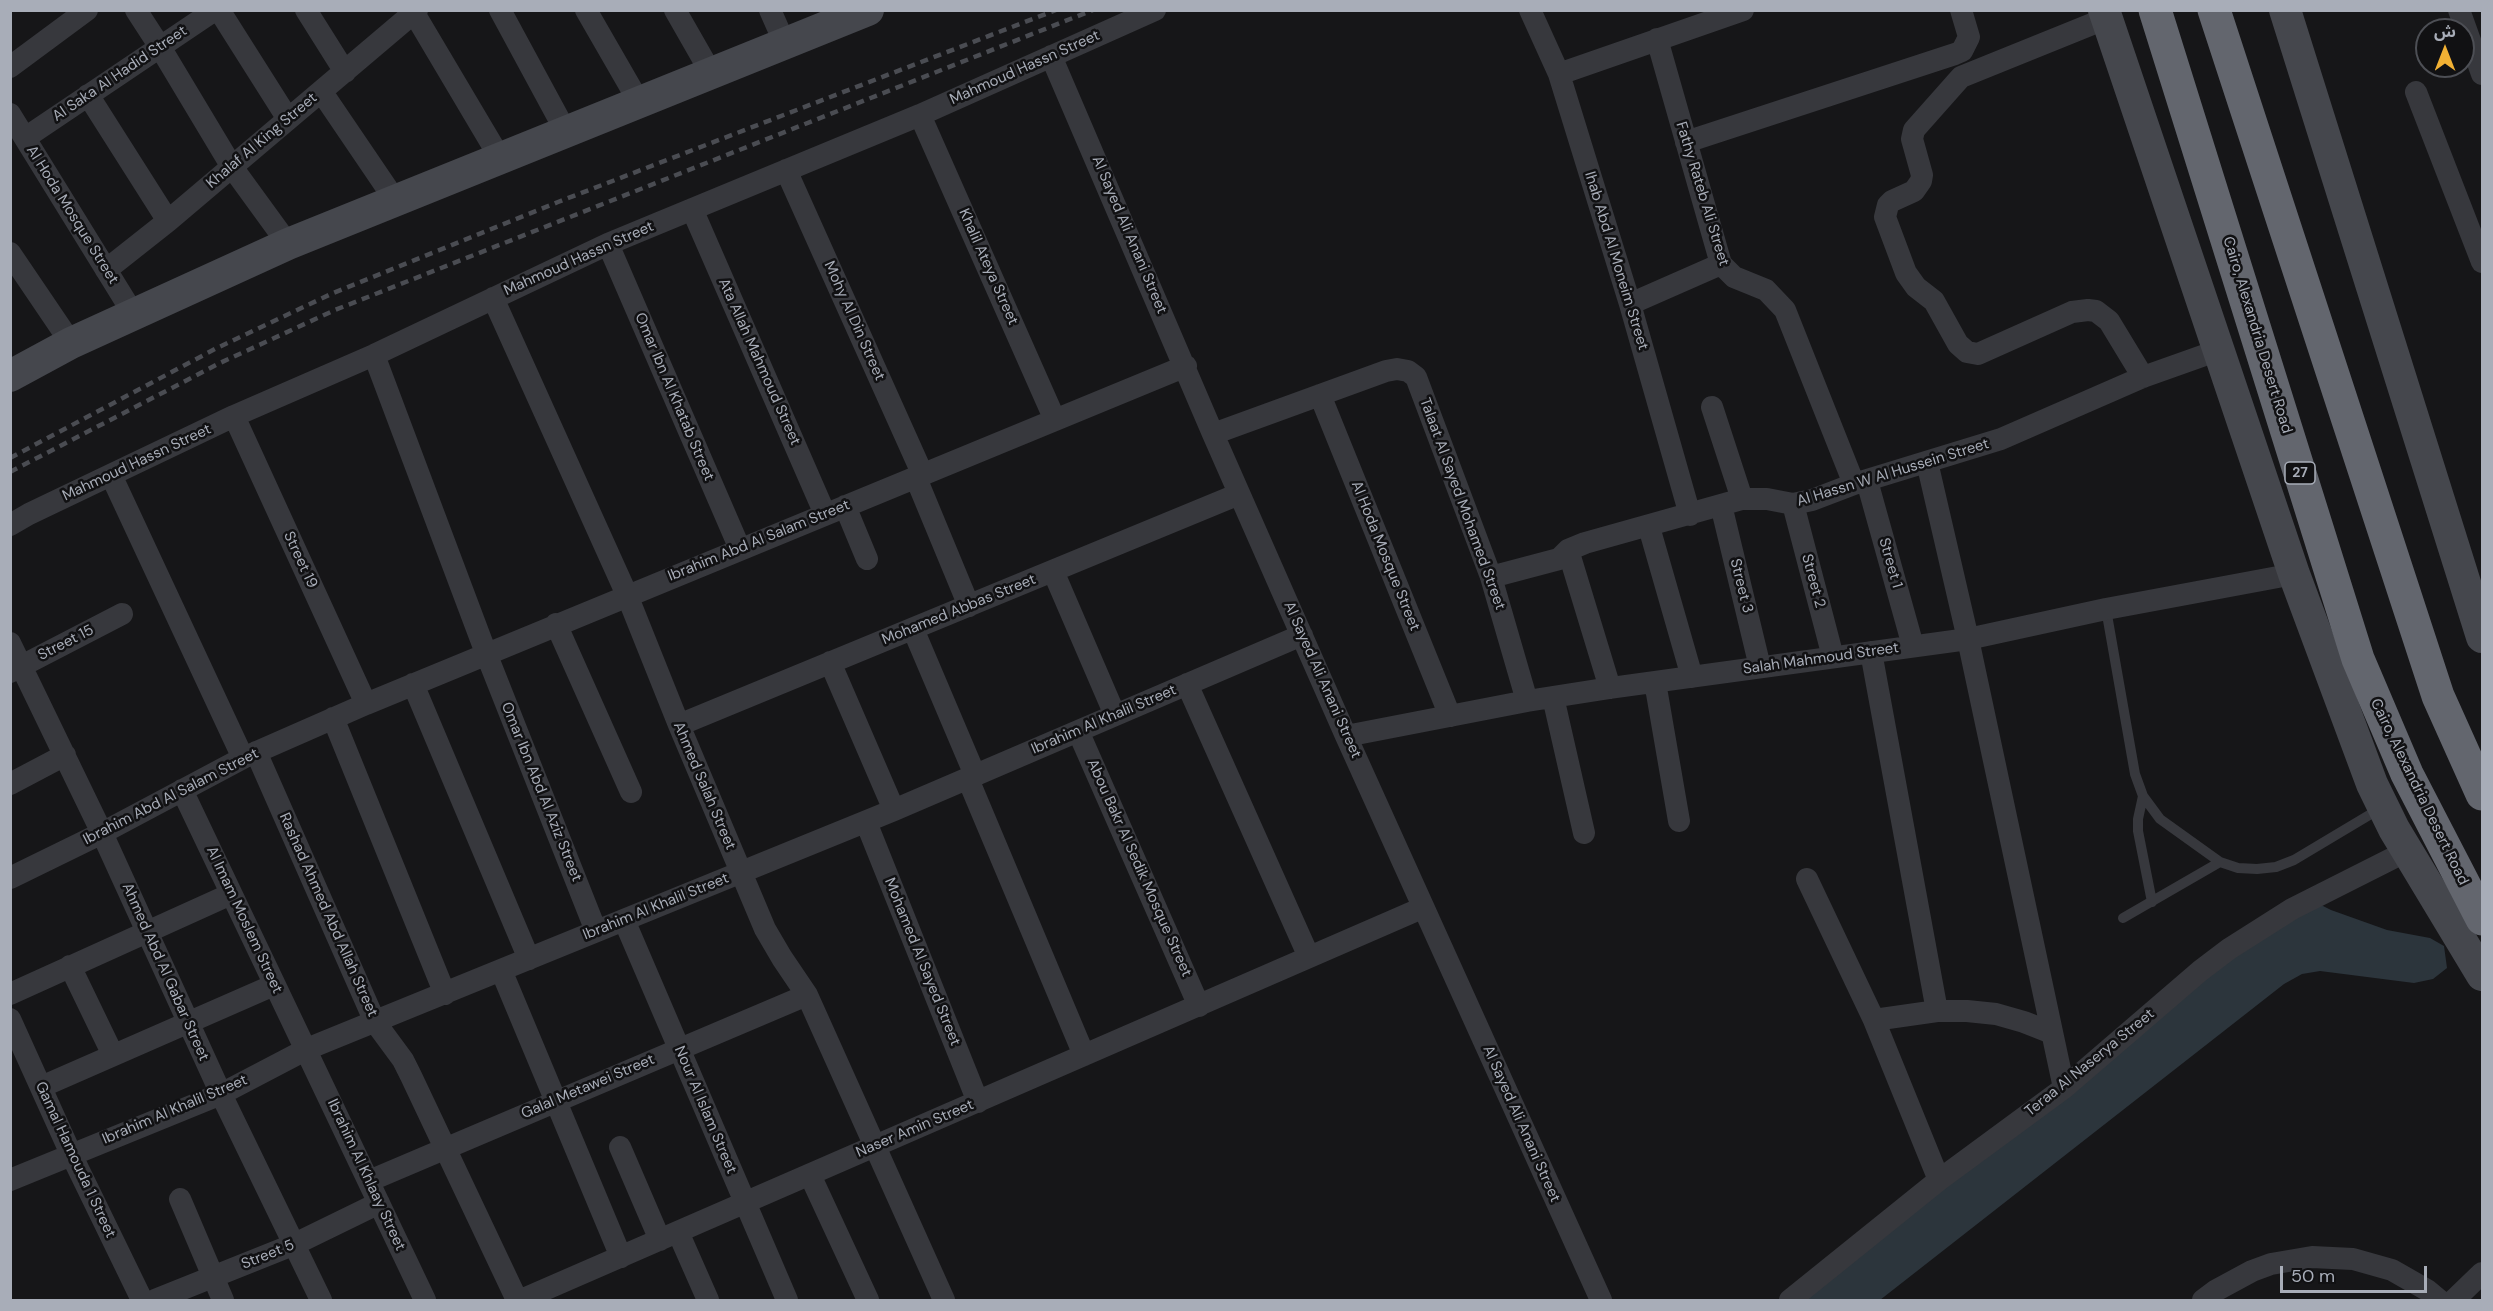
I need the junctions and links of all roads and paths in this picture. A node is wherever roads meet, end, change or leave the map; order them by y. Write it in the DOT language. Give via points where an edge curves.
graph roads {
  1 [pos="87,10"];
  2 [pos="136,10"];
  3 [pos="217,10"];
  4 [pos="306,10"];
  5 [pos="500,10"];
  6 [pos="586,10"];
  7 [pos="675,10"];
  8 [pos="770,10"];
  9 [pos="1155,10"];
  10 [pos="1530,10"];
  11 [pos="1743,10"];
  12 [pos="1961,10"];
  13 [pos="2155,10"];
  14 [pos="2214,10"];
  15 [pos="2285,10"];
  16 [pos="2459,10"];
  17 [pos="865,11"];
  18 [pos="407,14"];
  19 [pos="2106,14"];
  20 [pos="1657,39"];
  21 [pos="785,44"];
  22 [pos="160,47"];
  23 [pos="1051,56"];
  24 [pos="10,67"];
  25 [pos="345,72"];
  26 [pos="711,73"];
  27 [pos="1558,74"];
  28 [pos="2482,74"];
  29 [pos="321,91"];
  30 [pos="2416,92"];
  31 [pos="88,95"];
  32 [pos="639,102"];
  33 [pos="10,114"];
  34 [pos="920,115"];
  35 [pos="288,119"];
  36 [pos="566,132"];
  37 [pos="25,138"];
  38 [pos="1686,142"];
  39 [pos="500,158"];
  40 [pos="232,167"];
  41 [pos="786,170"];
  42 [pos="395,200"];
  43 [pos="692,209"];
  44 [pos="168,221"];
  45 [pos="288,244"];
  46 [pos="608,244"];
  47 [pos="10,254"];
  48 [pos="2482,262"];
  49 [pos="1721,264"];
  50 [pos="106,270"];
  51 [pos="493,298"];
  52 [pos="1630,304"];
  53 [pos="134,315"];
  54 [pos="71,343"];
  55 [pos="2219,350"];
  56 [pos="374,355"];
  57 [pos="1186,366"];
  58 [pos="10,376"];
  59 [pos="2144,377"];
  60 [pos="1320,395"];
  61 [pos="1712,407"];
  62 [pos="234,417"];
  63 [pos="1055,420"];
  64 [pos="1213,434"];
  65 [pos="1927,462"];
  66 [pos="111,475"];
  67 [pos="919,476"];
  68 [pos="1860,482"];
  69 [pos="1239,494"];
  70 [pos="1731,502"];
  71 [pos="1793,504"];
  72 [pos="835,510"];
  73 [pos="1690,515"];
  74 [pos="10,525"];
  75 [pos="1649,527"];
  76 [pos="740,549"];
  77 [pos="1568,550"];
  78 [pos="867,560"];
  79 [pos="1053,571"];
  80 [pos="2294,574"];
  81 [pos="1491,577"];
  82 [pos="627,596"];
  83 [pos="969,606"];
  84 [pos="2106,609"];
  85 [pos="123,614"];
  86 [pos="556,624"];
  87 [pos="912,629"];
  88 [pos="1302,635"];
  89 [pos="2482,637"];
  90 [pos="1968,639"];
  91 [pos="10,643"];
  92 [pos="1913,646"];
  93 [pos="1871,652"];
  94 [pos="486,653"];
  95 [pos="1833,657"];
  96 [pos="830,663"];
  97 [pos="1760,667"];
  98 [pos="16,669"];
  99 [pos="1692,677"];
  100 [pos="1655,682"];
  101 [pos="413,684"];
  102 [pos="1187,684"];
  103 [pos="1610,688"];
  104 [pos="1553,696"];
  105 [pos="1527,701"];
  106 [pos="366,704"];
  107 [pos="1115,715"];
  108 [pos="1450,716"];
  109 [pos="333,718"];
  110 [pos="679,725"];
  111 [pos="1078,731"];
  112 [pos="1346,736"];
  113 [pos="65,755"];
  114 [pos="249,755"];
  115 [pos="972,777"];
  116 [pos="10,784"];
  117 [pos="183,790"];
  118 [pos="631,792"];
  119 [pos="2482,794"];
  120 [pos="2143,796"];
  121 [pos="2382,807"];
  122 [pos="894,810"];
  123 [pos="1679,821"];
  124 [pos="866,822"];
  125 [pos="102,833"];
  126 [pos="1584,833"];
  127 [pos="2407,851"];
  128 [pos="2220,862"];
  129 [pos="740,872"];
  130 [pos="10,878"];
  131 [pos="1807,879"];
  132 [pos="231,894"];
  133 [pos="2152,902"];
  134 [pos="1422,908"];
  135 [pos="2124,918"];
  136 [pos="624,920"];
  137 [pos="2482,920"];
  138 [pos="596,931"];
  139 [pos="146,932"];
  140 [pos="1309,957"];
  141 [pos="529,958"];
  142 [pos="69,966"];
  143 [pos="501,970"];
  144 [pos="2482,975"];
  145 [pos="273,985"];
  146 [pos="10,994"];
  147 [pos="445,994"];
  148 [pos="807,995"];
  149 [pos="1199,1006"];
  150 [pos="1937,1011"];
  151 [pos="10,1019"];
  152 [pos="1874,1020"];
  153 [pos="375,1022"];
  154 [pos="187,1023"];
  155 [pos="2052,1033"];
  156 [pos="307,1049"];
  157 [pos="678,1049"];
  158 [pos="113,1055"];
  159 [pos="1084,1055"];
  160 [pos="41,1087"];
  161 [pos="2064,1088"];
  162 [pos="220,1094"];
  163 [pos="555,1101"];
  164 [pos="978,1102"];
  165 [pos="620,1147"];
  166 [pos="874,1147"];
  167 [pos="443,1148"];
  168 [pos="71,1154"];
  169 [pos="810,1175"];
  170 [pos="10,1180"];
  171 [pos="1939,1180"];
  172 [pos="369,1181"];
  173 [pos="180,1199"];
  174 [pos="379,1203"];
  175 [pos="744,1203"];
  176 [pos="669,1236"];
  177 [pos="295,1244"];
  178 [pos="621,1257"];
  179 [pos="2482,1273"];
  180 [pos="213,1277"];
  181 [pos="142,1300"];
  182 [pos="155,1300"];
  183 [pos="222,1300"];
  184 [pos="321,1300"];
  185 [pos="425,1300"];
  186 [pos="519,1300"];
  187 [pos="708,1300"];
  188 [pos="787,1300"];
  189 [pos="868,1300"];
  190 [pos="944,1300"];
  191 [pos="1602,1300"];
  192 [pos="1790,1300"];
  193 [pos="2203,1300"];
  194 [pos="2439,1300"];
  195 [pos="2454,1300"];
  1 -- 24 [label="street"];
  2 -- 22 [label="street"];
  3 -- 22 [label="street, Al Saka Al Hadid Street"];
  3 -- 35 [label="street"];
  4 -- 25 [label="street"];
  5 -- 36 [label="street"];
  6 -- 32 [label="street"];
  7 -- 26 [label="street"];
  8 -- 21 [label="street"];
  9 -- 23 [label="street, Mahmoud Hassn Street"];
  10 -- 27 [label="street, Ihab Abd Al Moneim Street"];
  11 -- 20 [label="street"];
  12 -- 38 [label="street" via="1969,37 1962,51"];
  13 -- 137 [label="highway, Cairo, Alexandria Desert Road / 27" via="2358,658 2408,774"];
  14 -- 119 [label="highway" via="2438,696"];
  15 -- 89 [label="street"];
  16 -- 28 [label="street"];
  17 -- 21 [label="street"];
  18 -- 25 [label="street, Khalaf Al King Street"];
  18 -- 39 [label="street"];
  19 -- 55 [label="street"];
  19 -- 59 [label="street" via="1961,77 1914,130 1912,139 1922,181 1914,191 1892,201 1885,217 1906,273 1939,307 1966,352 1978,354 2072,312 2088,309 2109,321"];
  20 -- 27 [label="street"];
  20 -- 38 [label="street, Fathy Rateb Ali Street"];
  21 -- 26 [label="street"];
  22 -- 31 [label="street, Al Saka Al Hadid Street"];
  22 -- 40 [label="street"];
  23 -- 34 [label="street, Mahmoud Hassn Street"];
  23 -- 57 [label="street, Al Sayed Ali Anani Street"];
  25 -- 29 [label="street, Khalaf Al King Street"];
  26 -- 32 [label="street"];
  27 -- 52 [label="street, Ihab Abd Al Moneim Street"];
  29 -- 35 [label="street, Khalaf Al King Street"];
  29 -- 42 [label="street"];
  30 -- 48 [label="street"];
  31 -- 37 [label="street, Al Saka Al Hadid Street"];
  31 -- 44 [label="street"];
  32 -- 36 [label="street"];
  33 -- 37 [label="street, Al Hoda Mosque Street"];
  34 -- 41 [label="street, Mahmoud Hassn Street"];
  34 -- 63 [label="street, Khalil Ateya Street"];
  35 -- 40 [label="street, Khalaf Al King Street"];
  36 -- 39 [label="street"];
  37 -- 50 [label="street, Al Hoda Mosque Street"];
  38 -- 49 [label="street, Fathy Rateb Ali Street"];
  39 -- 42 [label="street"];
  40 -- 44 [label="street, Khalaf Al King Street"];
  40 -- 45 [label="street"];
  41 -- 43 [label="street, Mahmoud Hassn Street"];
  41 -- 67 [label="street, Mohy Al Din Street"];
  42 -- 45 [label="street"];
  43 -- 46 [label="street, Mahmoud Hassn Street"];
  43 -- 72 [label="street, Ata Allah Mahmoud Street"];
  44 -- 50 [label="street, Khalaf Al King Street"];
  45 -- 53 [label="street"];
  46 -- 51 [label="street, Mahmoud Hassn Street"];
  46 -- 76 [label="street, Omar Ibn Al Khatab Street"];
  47 -- 54 [label="street"];
  49 -- 52 [label="street"];
  49 -- 68 [label="street, Fathy Rateb Ali Street" via="1734,278 1766,290 1785,310"];
  50 -- 53 [label="street, Al Hoda Mosque Street"];
  51 -- 56 [label="street, Mahmoud Hassn Street"];
  51 -- 82 [label="street, Ahmed Salah Street"];
  52 -- 73 [label="street, Ihab Abd Al Moneim Street"];
  53 -- 54 [label="street"];
  54 -- 58 [label="street"];
  55 -- 59 [label="street, Al Hassn W Al Hussein Street"];
  55 -- 80 [label="street"];
  56 -- 62 [label="street, Mahmoud Hassn Street"];
  56 -- 94 [label="street, Omar Ibn Abd Al Aziz Street"];
  57 -- 63 [label="street, Ibrahim Abd Al Salam Street"];
  57 -- 64 [label="street, Al Sayed Ali Anani Street"];
  59 -- 65 [label="street, Al Hassn W Al Hussein Street" via="2001,439"];
  60 -- 64 [label="street"];
  60 -- 81 [label="street, Talaat Al Sayed Mohamed Street" via="1397,369 1416,377"];
  60 -- 108 [label="street, Al Hoda Mosque Street"];
  61 -- 70 [label="street, Street 3"];
  62 -- 66 [label="street, Mahmoud Hassn Street"];
  62 -- 106 [label="street, Street 19"];
  63 -- 67 [label="street, Ibrahim Abd Al Salam Street"];
  64 -- 69 [label="street, Al Sayed Ali Anani Street"];
  65 -- 68 [label="street, Al Hassn W Al Hussein Street"];
  65 -- 90 [label="street"];
  66 -- 74 [label="street, Mahmoud Hassn Street"];
  66 -- 114 [label="street, Rashad Ahmed Abd Allah Street"];
  67 -- 72 [label="street, Ibrahim Abd Al Salam Street"];
  67 -- 83 [label="street, Mohy Al Din Street"];
  68 -- 71 [label="street, Al Hassn W Al Hussein Street"];
  68 -- 92 [label="street, Street 1"];
  69 -- 79 [label="street, Mohamed Abbas Street"];
  69 -- 88 [label="street, Al Sayed Ali Anani Street"];
  70 -- 71 [label="street, Al Hassn W Al Hussein Street" via="1767,499"];
  70 -- 73 [label="street, Al Hassn W Al Hussein Street"];
  70 -- 97 [label="street, Street 3"];
  71 -- 95 [label="street, Street 2"];
  72 -- 76 [label="street, Ibrahim Abd Al Salam Street"];
  72 -- 78 [label="street, Ata Allah Mahmoud Street"];
  73 -- 75 [label="street, Al Hassn W Al Hussein Street"];
  75 -- 77 [label="street, Al Hassn W Al Hussein Street"];
  75 -- 99 [label="street"];
  76 -- 82 [label="street, Ibrahim Abd Al Salam Street"];
  77 -- 81 [label="street, Al Hassn W Al Hussein Street" via="1558,559"];
  77 -- 103 [label="street"];
  79 -- 83 [label="street, Mohamed Abbas Street"];
  79 -- 107 [label="street"];
  80 -- 84 [label="street, Salah Mahmoud Street"];
  80 -- 121 [label="street"];
  81 -- 105 [label="street, Talaat Al Sayed Mohamed Street"];
  82 -- 86 [label="street, Ibrahim Abd Al Salam Street"];
  82 -- 110 [label="street, Ahmed Salah Street"];
  83 -- 87 [label="street, Mohamed Abbas Street"];
  84 -- 90 [label="street, Salah Mahmoud Street"];
  84 -- 120 [label="lane" via="2135,774"];
  85 -- 98 [label="street, Street 15"];
  86 -- 94 [label="street, Ibrahim Abd Al Salam Street"];
  86 -- 118 [label="street"];
  87 -- 96 [label="street, Mohamed Abbas Street"];
  87 -- 115 [label="street"];
  88 -- 102 [label="street, Ibrahim Al Khalil Street"];
  88 -- 112 [label="street, Al Sayed Ali Anani Street"];
  90 -- 92 [label="street, Salah Mahmoud Street"];
  90 -- 155 [label="street"];
  91 -- 98 [label="street, Ahmed Abd Al Gabar Street"];
  92 -- 93 [label="street, Salah Mahmoud Street"];
  93 -- 95 [label="street, Salah Mahmoud Street"];
  93 -- 150 [label="street"];
  94 -- 101 [label="street, Ibrahim Abd Al Salam Street"];
  94 -- 138 [label="street, Omar Ibn Abd Al Aziz Street"];
  95 -- 97 [label="street, Salah Mahmoud Street"];
  96 -- 110 [label="street, Mohamed Abbas Street"];
  96 -- 122 [label="street"];
  97 -- 99 [label="street, Salah Mahmoud Street"];
  98 -- 113 [label="street, Ahmed Abd Al Gabar Street"];
  99 -- 100 [label="street, Salah Mahmoud Street"];
  100 -- 103 [label="street, Salah Mahmoud Street"];
  100 -- 123 [label="street"];
  101 -- 106 [label="street, Ibrahim Abd Al Salam Street"];
  101 -- 141 [label="street"];
  102 -- 107 [label="street, Ibrahim Al Khalil Street"];
  102 -- 140 [label="street"];
  103 -- 104 [label="street, Salah Mahmoud Street"];
  104 -- 105 [label="street, Salah Mahmoud Street"];
  104 -- 126 [label="street"];
  105 -- 108 [label="street, Salah Mahmoud Street"];
  106 -- 109 [label="street, Ibrahim Abd Al Salam Street"];
  107 -- 111 [label="street, Ibrahim Al Khalil Street"];
  108 -- 112 [label="street, Salah Mahmoud Street"];
  109 -- 114 [label="street, Ibrahim Abd Al Salam Street"];
  109 -- 147 [label="street"];
  110 -- 129 [label="street, Ahmed Salah Street"];
  111 -- 115 [label="street, Ibrahim Al Khalil Street"];
  111 -- 149 [label="street, Abou Bakr Al Sedik Mosque Street"];
  112 -- 134 [label="street, Al Sayed Ali Anani Street"];
  113 -- 116 [label="street"];
  113 -- 125 [label="street, Ahmed Abd Al Gabar Street"];
  114 -- 117 [label="street, Ibrahim Abd Al Salam Street"];
  114 -- 153 [label="street, Rashad Ahmed Abd Allah Street"];
  115 -- 122 [label="street, Ibrahim Al Khalil Street"];
  115 -- 159 [label="street"];
  117 -- 125 [label="street, Ibrahim Abd Al Salam Street"];
  117 -- 132 [label="street, Al Imam Moslem Street"];
  120 -- 128 [label="lane" via="2160,819"];
  120 -- 133 [label="lane" via="2138,831"];
  121 -- 127 [label="street"];
  121 -- 128 [label="lane" via="2276,867 2238,868"];
  122 -- 124 [label="street, Ibrahim Al Khalil Street"];
  124 -- 129 [label="street, Ibrahim Al Khalil Street"];
  124 -- 164 [label="street, Mohamed Al Sayed Street"];
  125 -- 130 [label="street, Ibrahim Abd Al Salam Street"];
  125 -- 139 [label="street, Ahmed Abd Al Gabar Street"];
  127 -- 144 [label="street"];
  127 -- 161 [label="street, Teraa Al Naserya Street" via="2292,909 2229,949"];
  128 -- 133 [label="lane"];
  129 -- 136 [label="street, Ibrahim Al Khalil Street"];
  129 -- 148 [label="street, Ahmed Salah Street" via="765,929"];
  131 -- 152 [label="street"];
  132 -- 139 [label="street"];
  132 -- 145 [label="street, Al Imam Moslem Street"];
  133 -- 135 [label="lane"];
  134 -- 140 [label="street, Naser Amin Street"];
  134 -- 191 [label="street, Al Sayed Ali Anani Street"];
  136 -- 138 [label="street, Ibrahim Al Khalil Street"];
  136 -- 157 [label="street, Nour Al Islam Street"];
  138 -- 141 [label="street, Ibrahim Al Khalil Street"];
  139 -- 142 [label="street"];
  139 -- 154 [label="street, Ahmed Abd Al Gabar Street"];
  140 -- 149 [label="street, Naser Amin Street"];
  141 -- 143 [label="street, Ibrahim Al Khalil Street"];
  142 -- 146 [label="street"];
  142 -- 158 [label="street"];
  143 -- 147 [label="street, Ibrahim Al Khalil Street"];
  143 -- 163 [label="street"];
  145 -- 154 [label="street"];
  145 -- 156 [label="street, Al Imam Moslem Street"];
  147 -- 153 [label="street, Ibrahim Al Khalil Street"];
  148 -- 157 [label="street, Galal Metawei Street"];
  148 -- 166 [label="street, Ahmed Salah Street"];
  149 -- 159 [label="street, Naser Amin Street"];
  150 -- 152 [label="street"];
  150 -- 155 [label="street" via="1996,1014"];
  151 -- 160 [label="street, Gamal Hamouda 1 Street"];
  152 -- 171 [label="street"];
  153 -- 156 [label="street, Ibrahim Al Khalil Street"];
  153 -- 167 [label="street, Rashad Ahmed Abd Allah Street" via="403,1060"];
  154 -- 158 [label="street"];
  154 -- 162 [label="street, Ahmed Abd Al Gabar Street"];
  155 -- 161 [label="street"];
  156 -- 162 [label="street, Ibrahim Al Khalil Street"];
  156 -- 172 [label="street, Ibrahim Al Khlaay Street"];
  157 -- 163 [label="street, Galal Metawei Street"];
  157 -- 175 [label="street, Nour Al Islam Street"];
  158 -- 160 [label="street"];
  159 -- 164 [label="street, Naser Amin Street"];
  160 -- 168 [label="street, Gamal Hamouda 1 Street"];
  161 -- 171 [label="street, Teraa Al Naserya Street"];
  162 -- 168 [label="street, Ibrahim Al Khalil Street"];
  162 -- 177 [label="street, Ahmed Abd Al Gabar Street"];
  163 -- 167 [label="street, Galal Metawei Street"];
  163 -- 178 [label="street"];
  164 -- 166 [label="street, Naser Amin Street"];
  165 -- 176 [label="street"];
  166 -- 169 [label="street, Naser Amin Street"];
  166 -- 190 [label="street, Ahmed Salah Street"];
  167 -- 172 [label="street, Galal Metawei Street"];
  167 -- 186 [label="street, Rashad Ahmed Abd Allah Street"];
  168 -- 170 [label="street, Ibrahim Al Khalil Street"];
  168 -- 181 [label="street, Gamal Hamouda 1 Street"];
  169 -- 175 [label="street, Naser Amin Street"];
  169 -- 189 [label="street"];
  171 -- 192 [label="street, Teraa Al Naserya Street"];
  172 -- 174 [label="street, Ibrahim Al Khlaay Street"];
  173 -- 180 [label="street"];
  174 -- 177 [label="street, Street 5"];
  174 -- 185 [label="street, Ibrahim Al Khlaay Street"];
  175 -- 176 [label="street, Naser Amin Street"];
  175 -- 188 [label="street, Nour Al Islam Street"];
  176 -- 178 [label="street, Naser Amin Street"];
  176 -- 187 [label="street"];
  177 -- 180 [label="street, Street 5"];
  177 -- 184 [label="street, Ahmed Abd Al Gabar Street"];
  178 -- 186 [label="street, Naser Amin Street"];
  179 -- 195 [label="street"];
  180 -- 182 [label="street, Street 5"];
  180 -- 183 [label="street"];
  193 -- 194 [label="street" via="2233,1280 2271,1264 2332,1257 2392,1270"];
}
